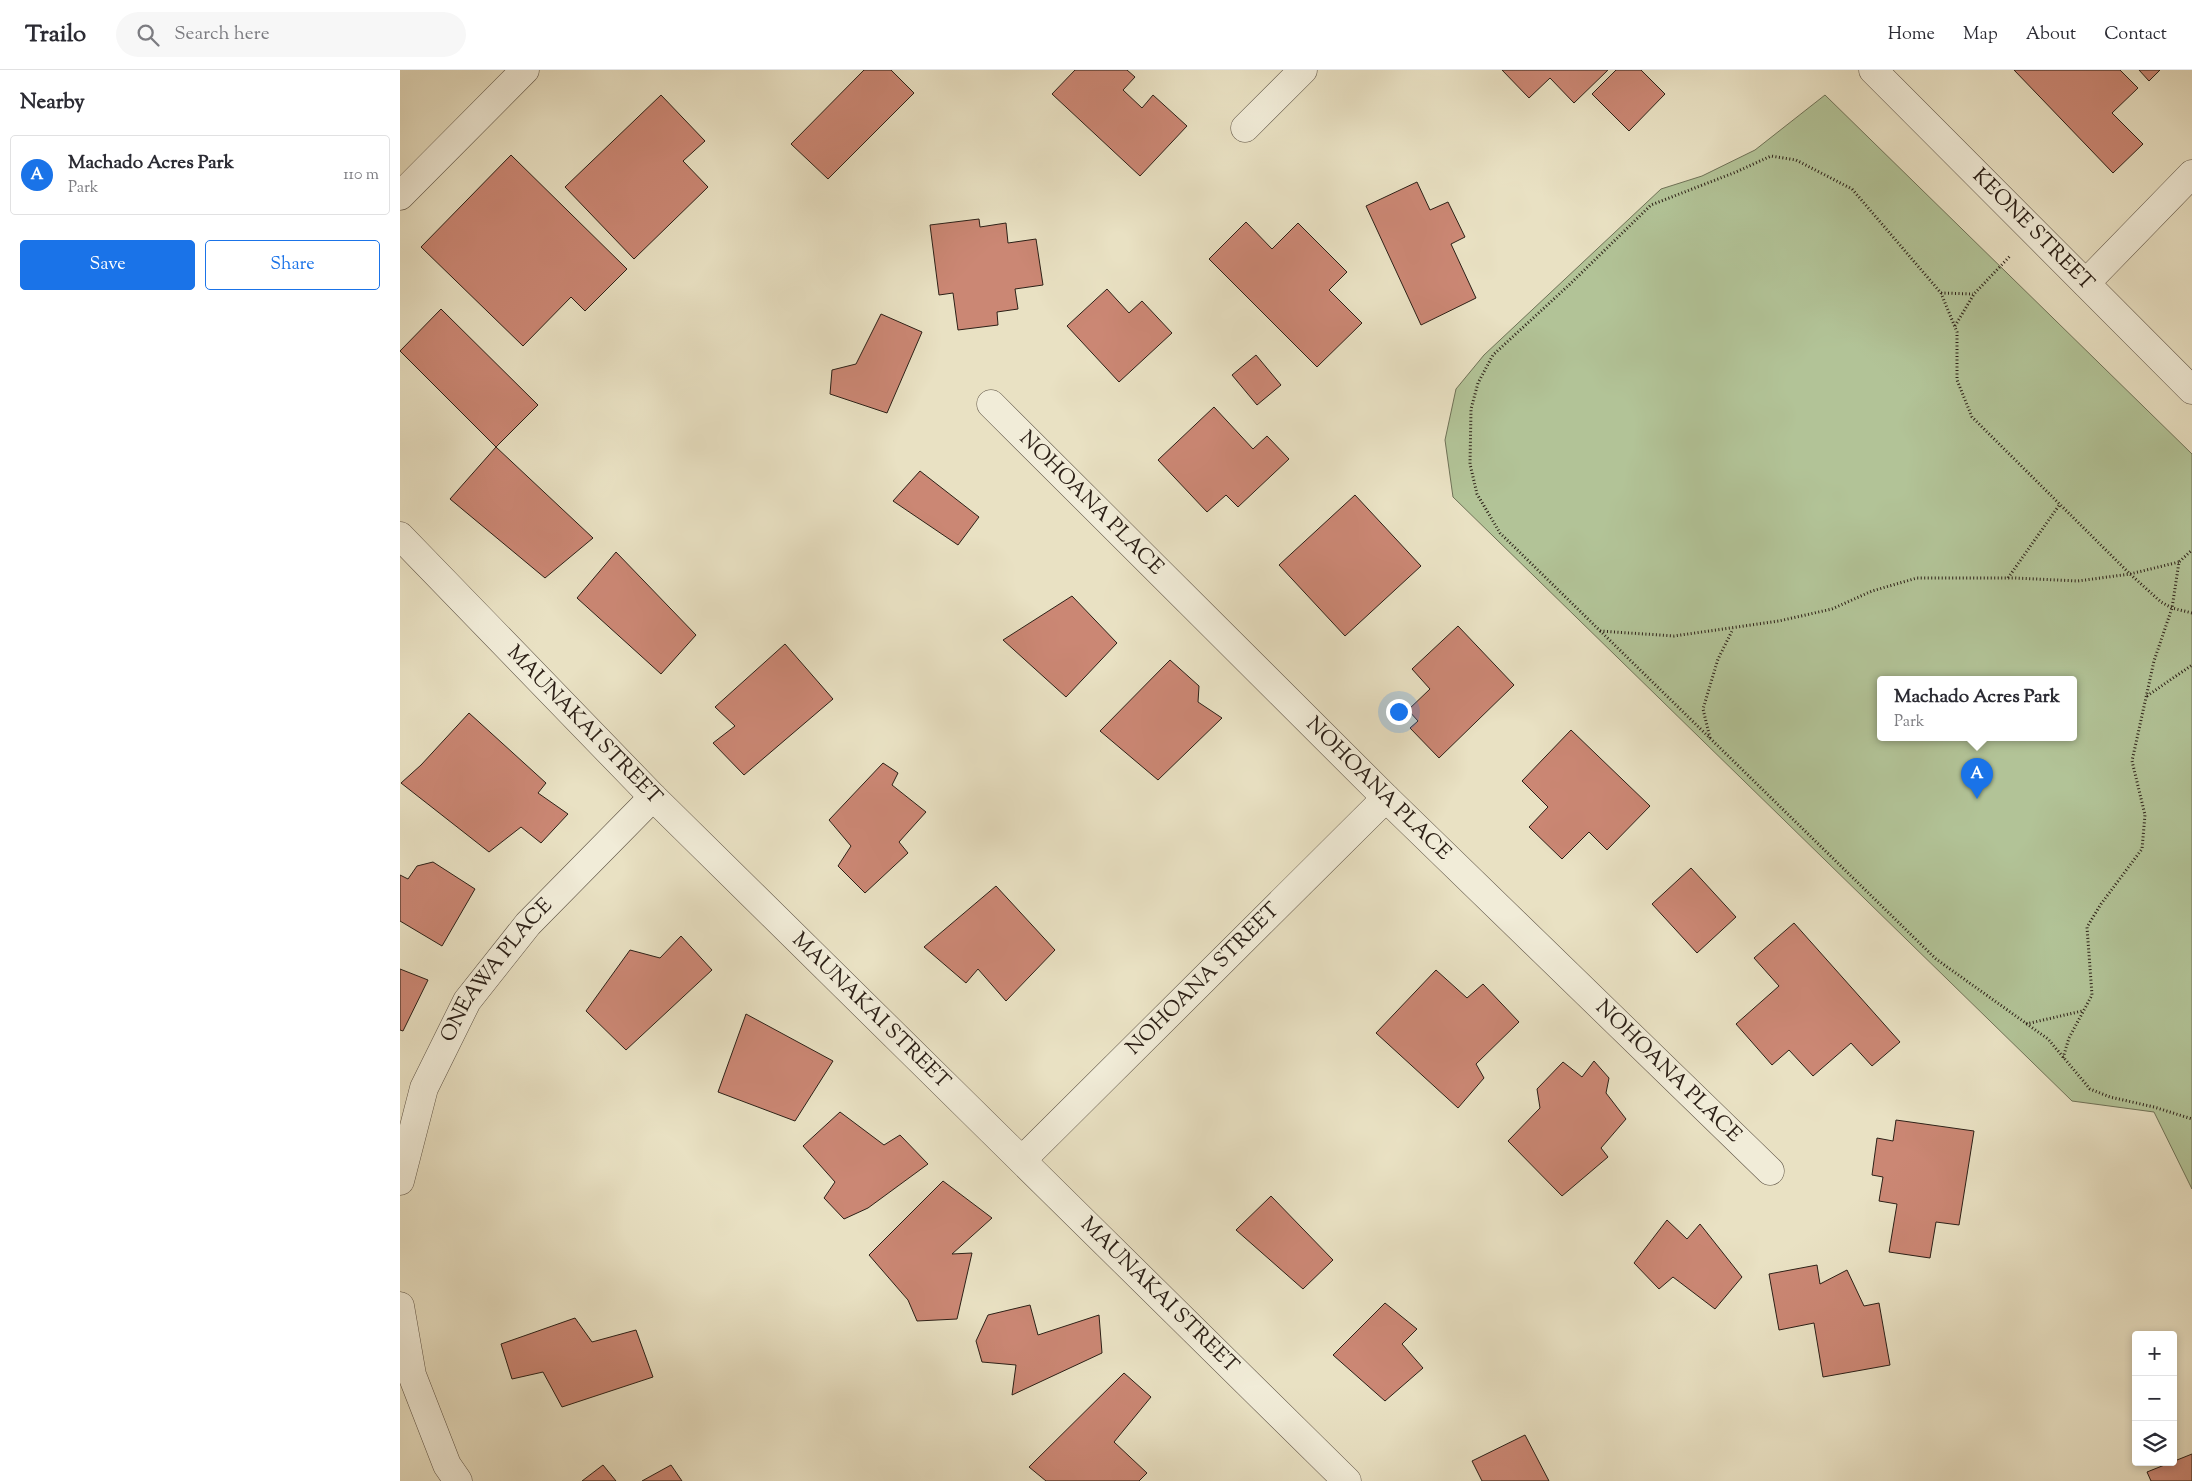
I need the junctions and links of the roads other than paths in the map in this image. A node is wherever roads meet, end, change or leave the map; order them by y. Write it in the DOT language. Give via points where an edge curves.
graph roads {
  1 [pos="525,70"];
  2 [pos="1303,70"];
  3 [pos="1873,70"];
  4 [pos="1245,128"];
  5 [pos="2192,174"];
  6 [pos="400,196"];
  7 [pos="2086,283"];
  8 [pos="2192,390"];
  9 [pos="991,404"];
  10 [pos="400,536"];
  11 [pos="653,797"];
  12 [pos="1386,798"];
  13 [pos="1022,1160"];
  14 [pos="1770,1171"];
  15 [pos="400,1181"];
  16 [pos="400,1306"];
  17 [pos="458,1481"];
  18 [pos="1347,1481"];
  1 -- 6 [label="street"];
  2 -- 4 [label="street"];
  3 -- 7 [label="street, KEONE STREET"];
  5 -- 7 [label="street"];
  7 -- 8 [label="street, KEONE STREET"];
  9 -- 12 [label="street, NOHOANA PLACE"];
  10 -- 11 [label="street, MAUNAKAI STREET"];
  11 -- 13 [label="street, MAUNAKAI STREET"];
  11 -- 15 [label="street, ONEAWA PLACE" via="528,924 467,1001 424,1088"];
  12 -- 13 [label="street, NOHOANA STREET"];
  12 -- 14 [label="street, NOHOANA PLACE"];
  13 -- 18 [label="street, MAUNAKAI STREET"];
  16 -- 17 [label="street" via="412,1375 447,1465"];
}
